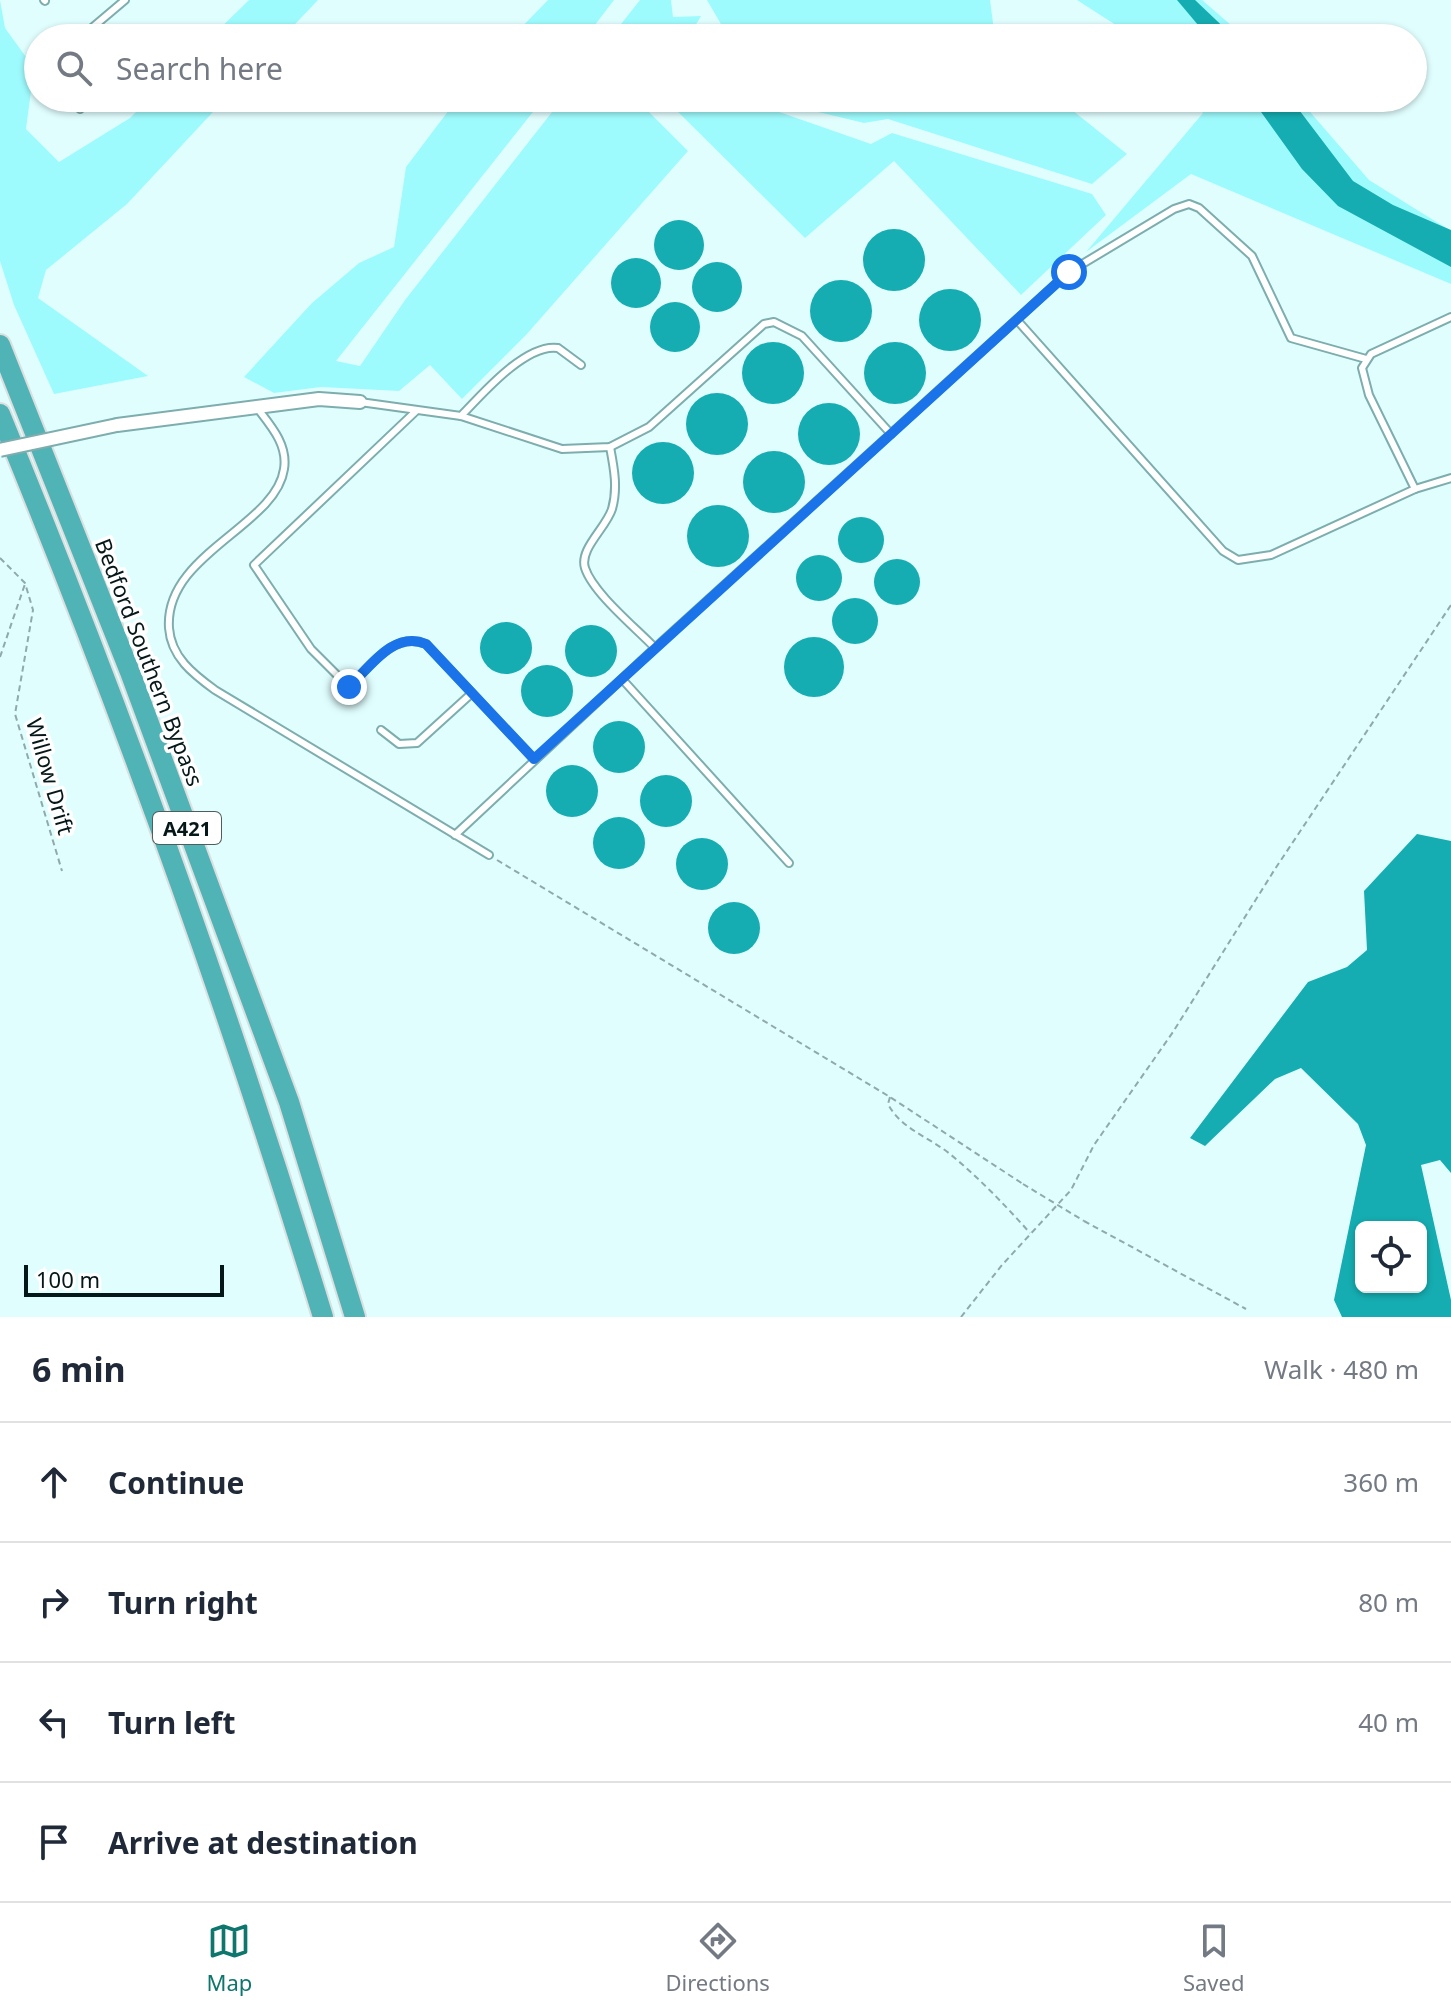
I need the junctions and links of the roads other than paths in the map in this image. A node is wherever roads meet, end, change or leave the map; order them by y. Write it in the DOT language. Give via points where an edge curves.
graph roads {
  1 [pos="125,0"];
  2 [pos="97,24"];
  3 [pos="1451,317"];
  4 [pos="1017,320"];
  5 [pos="0,345"];
  6 [pos="1366,359"];
  7 [pos="581,365"];
  8 [pos="360,402"];
  9 [pos="256,406"];
  10 [pos="416,411"];
  11 [pos="0,414"];
  12 [pos="461,416"];
  13 [pos="891,434"];
  14 [pos="610,447"];
  15 [pos="0,450"];
  16 [pos="1451,478"];
  17 [pos="1415,489"];
  18 [pos="655,648"];
  19 [pos="622,679"];
  20 [pos="471,694"];
  21 [pos="381,730"];
  22 [pos="534,759"];
  23 [pos="455,835"];
  24 [pos="489,855"];
  25 [pos="789,863"];
  26 [pos="323,1317"];
  27 [pos="355,1317"];
  1 -- 2 [label="lane"];
  3 -- 6 [label="lane"];
  4 -- 6 [label="lane" via="1069,272 1189,204 1252,256 1291,338"];
  4 -- 13 [label="lane"];
  4 -- 17 [label="lane" via="1223,551 1238,560 1271,555"];
  5 -- 27 [label="highway, Bedford Southern Bypass / A421" via="130,672 283,1087"];
  6 -- 17 [label="lane" via="1362,380"];
  7 -- 12 [label="lane" via="558,348 535,351"];
  8 -- 9 [label="street" via="319,399"];
  8 -- 10 [label="lane"];
  9 -- 15 [label="street, bridge" via="117,425"];
  9 -- 23 [label="lane" via="283,449 284,469 261,506 188,574 173,595 169,635 177,655 215,690"];
  10 -- 12 [label="lane"];
  10 -- 20 [label="lane" via="254,565 311,649 349,687 396,643 415,639 426,644"];
  11 -- 26 [label="highway, Bedford Southern Bypass / A421" via="110,686 260,1110"];
  12 -- 14 [label="lane" via="549,447"];
  13 -- 14 [label="lane" via="802,336 774,322 764,324 649,427"];
  13 -- 18 [label="lane"];
  14 -- 18 [label="lane" via="612,509 584,561 592,580"];
  16 -- 17 [label="lane"];
  18 -- 19 [label="lane"];
  19 -- 22 [label="lane"];
  19 -- 25 [label="lane"];
  20 -- 21 [label="lane" via="417,743 399,744"];
  20 -- 22 [label="lane"];
  22 -- 23 [label="lane"];
  23 -- 24 [label="lane"];
}
